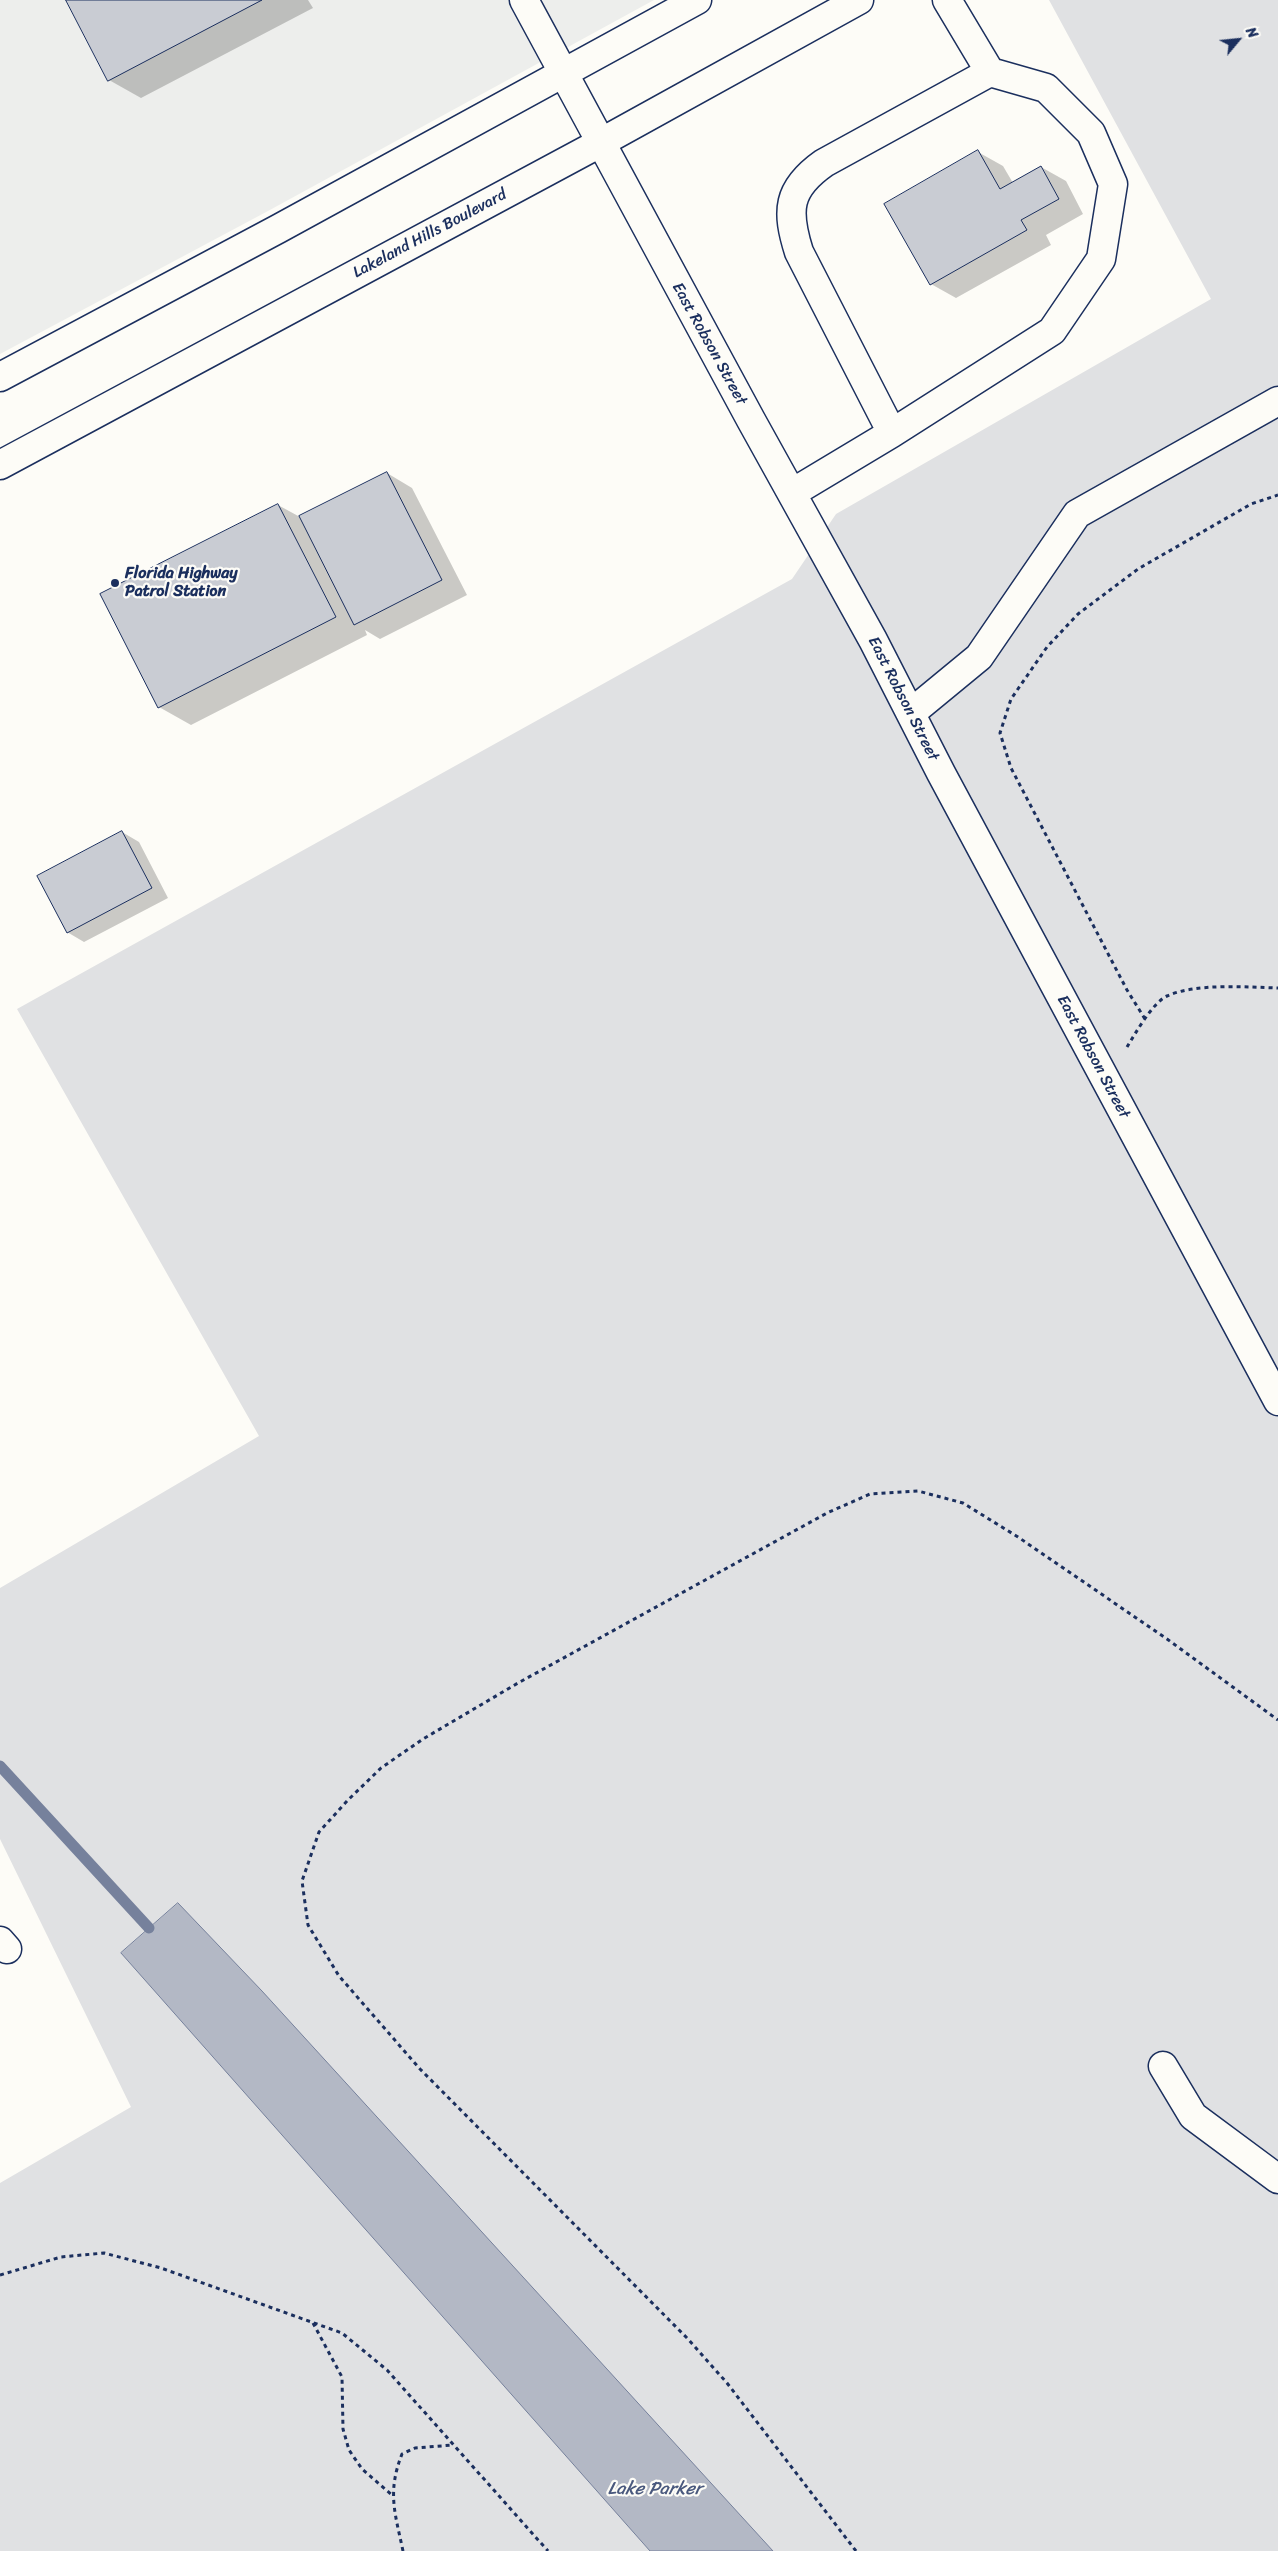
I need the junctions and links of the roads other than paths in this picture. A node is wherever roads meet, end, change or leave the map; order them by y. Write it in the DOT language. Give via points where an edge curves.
graph roads {
  1 [pos="524,0"];
  2 [pos="697,0"];
  3 [pos="859,0"];
  4 [pos="947,0"];
  5 [pos="990,72"];
  6 [pos="562,74"];
  7 [pos="600,143"];
  8 [pos="0,377"];
  9 [pos="1278,401"];
  10 [pos="892,433"];
  11 [pos="0,465"];
  12 [pos="792,493"];
  13 [pos="911,713"];
  14 [pos="1278,1401"];
  15 [pos="1163,2066"];
  16 [pos="1278,2179"];
  1 -- 6 [label="main road, East Robson Street"];
  2 -- 6 [label="main road"];
  3 -- 7 [label="main road, Lakeland Hills Boulevard"];
  4 -- 5 [label="main road"];
  5 -- 10 [label="main road" via="824,163 807,175 796,190 790,211 792,232 799,252"];
  5 -- 10 [label="main road" via="1046,88 1091,133 1113,184 1101,259 1052,331"];
  6 -- 7 [label="main road, East Robson Street"];
  6 -- 8 [label="main road"];
  7 -- 11 [label="main road, Lakeland Hills Boulevard"];
  7 -- 12 [label="main road, East Robson Street"];
  9 -- 13 [label="main road" via="1077,514 979,657"];
  10 -- 12 [label="main road"];
  12 -- 13 [label="main road, East Robson Street"];
  13 -- 14 [label="main road, East Robson Street"];
  15 -- 16 [label="main road" via="1194,2116"];
}
